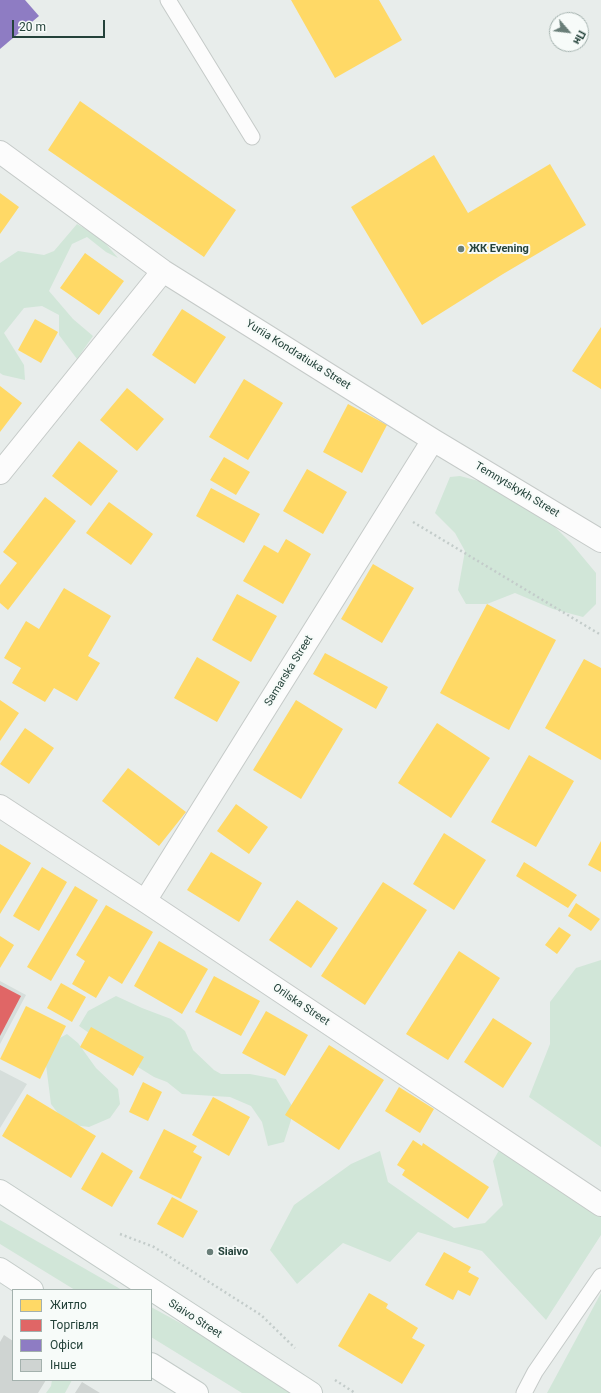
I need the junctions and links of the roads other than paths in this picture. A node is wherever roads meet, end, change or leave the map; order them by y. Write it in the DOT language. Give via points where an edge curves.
graph roads {
  1 [pos="168,0"];
  2 [pos="252,138"];
  3 [pos="0,152"];
  4 [pos="164,271"];
  5 [pos="433,440"];
  6 [pos="0,473"];
  7 [pos="601,541"];
  8 [pos="0,806"];
  9 [pos="146,901"];
  10 [pos="0,1191"];
  11 [pos="601,1206"];
  12 [pos="4,1276"];
  13 [pos="601,1276"];
  14 [pos="30,1289"];
  15 [pos="151,1289"];
  16 [pos="152,1290"];
  17 [pos="152,1365"];
  18 [pos="197,1393"];
  19 [pos="311,1393"];
  20 [pos="524,1393"];
  1 -- 2 [label="lane"];
  3 -- 4 [label="street, Yuriia Kondratiuka Street"];
  4 -- 5 [label="street, Yuriia Kondratiuka Street"];
  4 -- 6 [label="street"];
  5 -- 7 [label="street, Temnytskykh Street"];
  5 -- 9 [label="street, Samarska Street"];
  8 -- 9 [label="street, Orilska Street"];
  9 -- 11 [label="street, Orilska Street"];
  10 -- 15 [label="street, Siaivo Street"];
  12 -- 14 [label="street"];
  13 -- 20 [label="lane" via="535,1372"];
  16 -- 19 [label="street, Siaivo Street"];
  17 -- 18 [label="street"];
}
